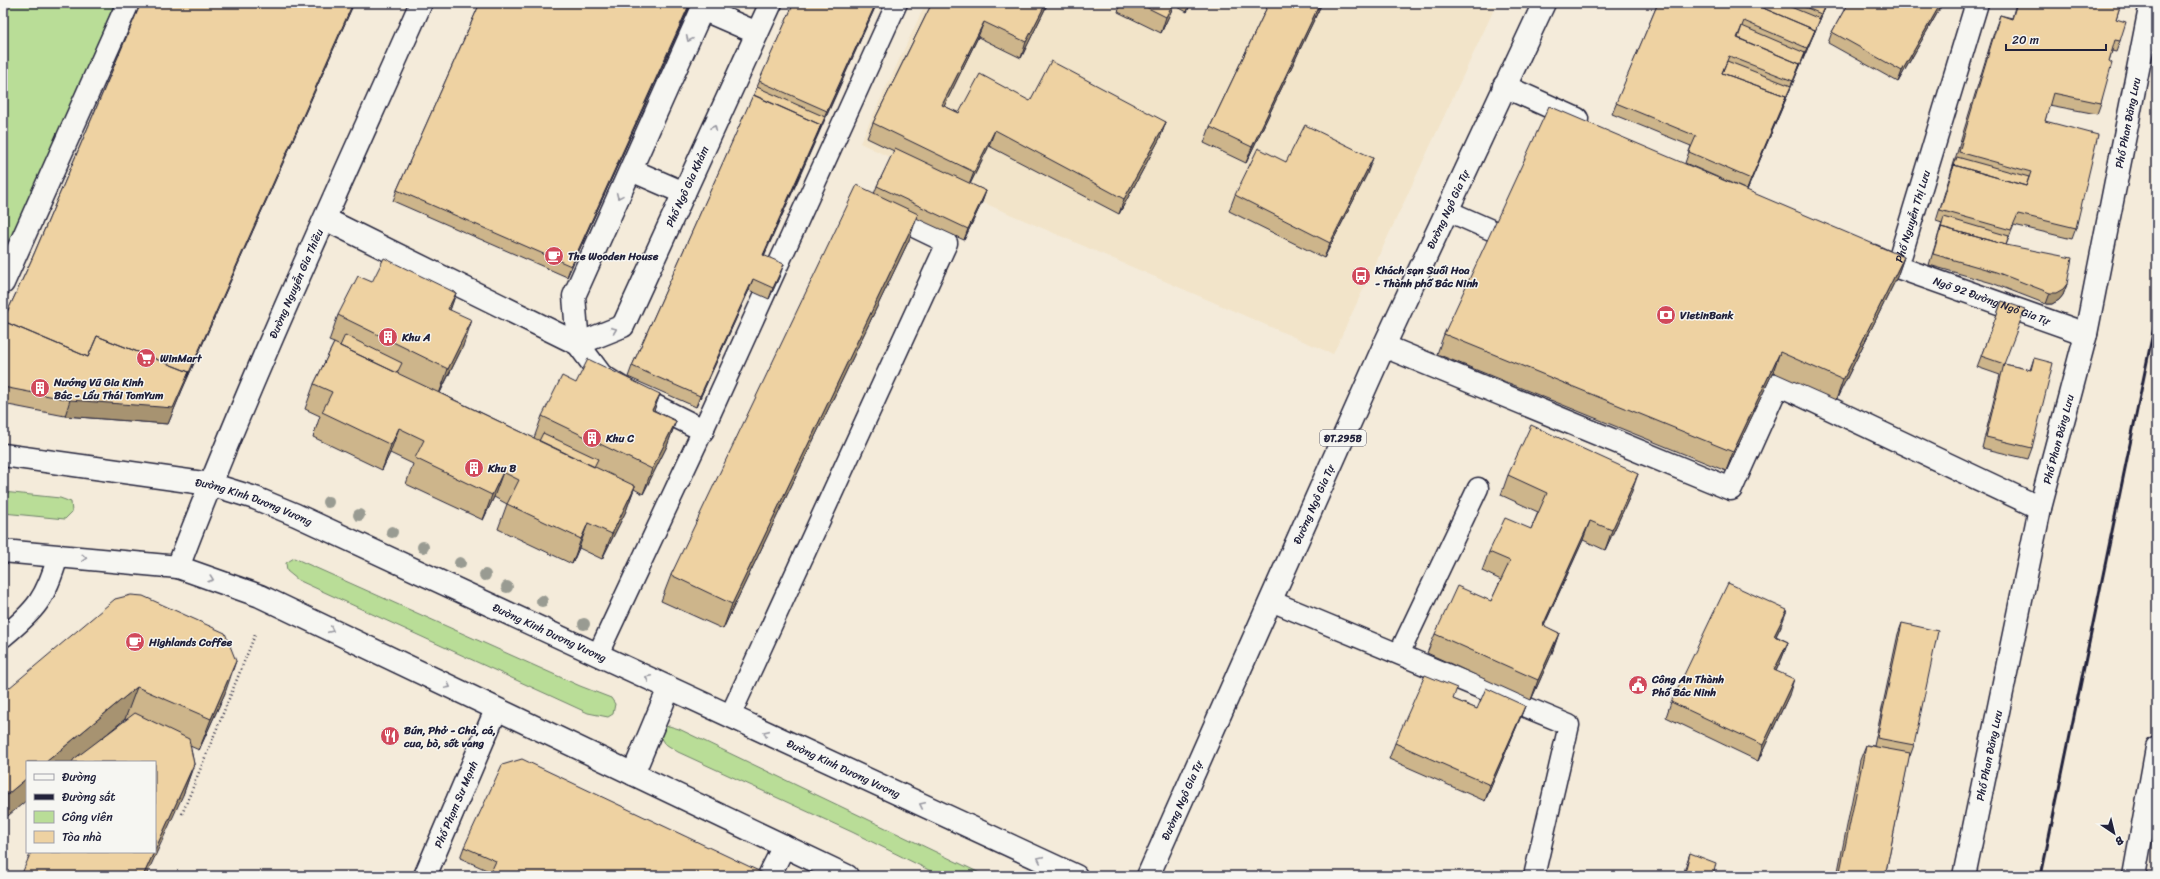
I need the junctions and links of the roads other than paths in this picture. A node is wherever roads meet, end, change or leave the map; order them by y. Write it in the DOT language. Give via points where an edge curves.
graph roads {
  1 [pos="128,3"];
  2 [pos="421,3"];
  3 [pos="771,3"];
  4 [pos="897,3"];
  5 [pos="1544,3"];
  6 [pos="1977,3"];
  7 [pos="2151,3"];
  8 [pos="703,6"];
  9 [pos="757,33"];
  10 [pos="1504,86"];
  11 [pos="1598,129"];
  12 [pos="630,170"];
  13 [pos="684,192"];
  14 [pos="875,209"];
  15 [pos="1446,210"];
  16 [pos="325,219"];
  17 [pos="1854,247"];
  18 [pos="1531,248"];
  19 [pos="1898,267"];
  20 [pos="3,283"];
  21 [pos="2086,334"];
  22 [pos="578,344"];
  23 [pos="1384,346"];
  24 [pos="703,430"];
  25 [pos="3,456"];
  26 [pos="210,484"];
  27 [pos="1478,488"];
  28 [pos="2040,508"];
  29 [pos="3,551"];
  30 [pos="58,556"];
  31 [pos="178,567"];
  32 [pos="1271,601"];
  33 [pos="3,637"];
  34 [pos="598,654"];
  35 [pos="1399,654"];
  36 [pos="670,688"];
  37 [pos="496,710"];
  38 [pos="730,716"];
  39 [pos="2157,748"];
  40 [pos="633,774"];
  41 [pos="2153,791"];
  42 [pos="784,846"];
  43 [pos="425,876"];
  44 [pos="769,876"];
  45 [pos="847,876"];
  46 [pos="1076,876"];
  47 [pos="1148,876"];
  48 [pos="1534,876"];
  49 [pos="1964,876"];
  50 [pos="2134,876"];
  1 -- 20 [label="street"];
  2 -- 16 [label="street, Đường Nguyễn Gia Thiều"];
  3 -- 9 [label="street, Phố Ngô Gia Khảm"];
  4 -- 24 [label="lane"];
  5 -- 10 [label="street, Đường Ngô Gia Tự / ĐT.295B"];
  6 -- 19 [label="street, Phố Nguyễn Thị Lưu"];
  7 -- 21 [label="street, Phố Phan Đăng Lưu"];
  8 -- 9 [label="street"];
  8 -- 12 [label="street, one-way"];
  13 -- 9 [label="street, Phố Ngô Gia Khảm, one-way"];
  10 -- 11 [label="street"];
  10 -- 15 [label="street, Đường Ngô Gia Tự / ĐT.295B"];
  12 -- 13 [label="street"];
  12 -- 22 [label="street, one-way" via="574,296"];
  22 -- 13 [label="street, Phố Ngô Gia Khảm, one-way" via="623,326"];
  14 -- 38 [label="lane" via="947,242"];
  15 -- 18 [label="lane"];
  15 -- 23 [label="street, Đường Ngô Gia Tự / ĐT.295B"];
  16 -- 22 [label="street"];
  16 -- 26 [label="street, Đường Nguyễn Gia Thiều"];
  17 -- 19 [label="street, Phố Nguyễn Thị Lưu"];
  19 -- 21 [label="street, Ngõ 92 Đường Ngô Gia Tự"];
  21 -- 28 [label="street, Phố Phan Đăng Lưu"];
  22 -- 24 [label="street" via="601,376"];
  23 -- 28 [label="street" via="1731,489 1778,384"];
  23 -- 32 [label="street, Đường Ngô Gia Tự / ĐT.295B"];
  24 -- 34 [label="lane"];
  25 -- 26 [label="street, Đường Kinh Dương Vương"];
  26 -- 31 [label="street, Đường Nguyễn Gia Thiều"];
  26 -- 34 [label="street, Đường Kinh Dương Vương" via="255,498 296,515"];
  27 -- 35 [label="lane"];
  28 -- 49 [label="street, Phố Phan Đăng Lưu"];
  29 -- 30 [label="street"];
  30 -- 31 [label="street, one-way"];
  30 -- 33 [label="lane" via="51,581 37,605"];
  31 -- 37 [label="street, one-way" via="260,596"];
  32 -- 35 [label="lane"];
  32 -- 47 [label="street, Đường Ngô Gia Tự / ĐT.295B"];
  36 -- 34 [label="street, Đường Kinh Dương Vương, one-way"];
  35 -- 48 [label="lane" via="1569,725"];
  36 -- 38 [label="street, Đường Kinh Dương Vương"];
  36 -- 40 [label="street"];
  37 -- 40 [label="street"];
  37 -- 43 [label="street, Phố Phạm Sư Mạnh"];
  46 -- 38 [label="street, Đường Kinh Dương Vương, one-way"];
  39 -- 41 [label="street"];
  40 -- 42 [label="street"];
  41 -- 50 [label="street"];
  42 -- 44 [label="street"];
  42 -- 45 [label="street"];
}
